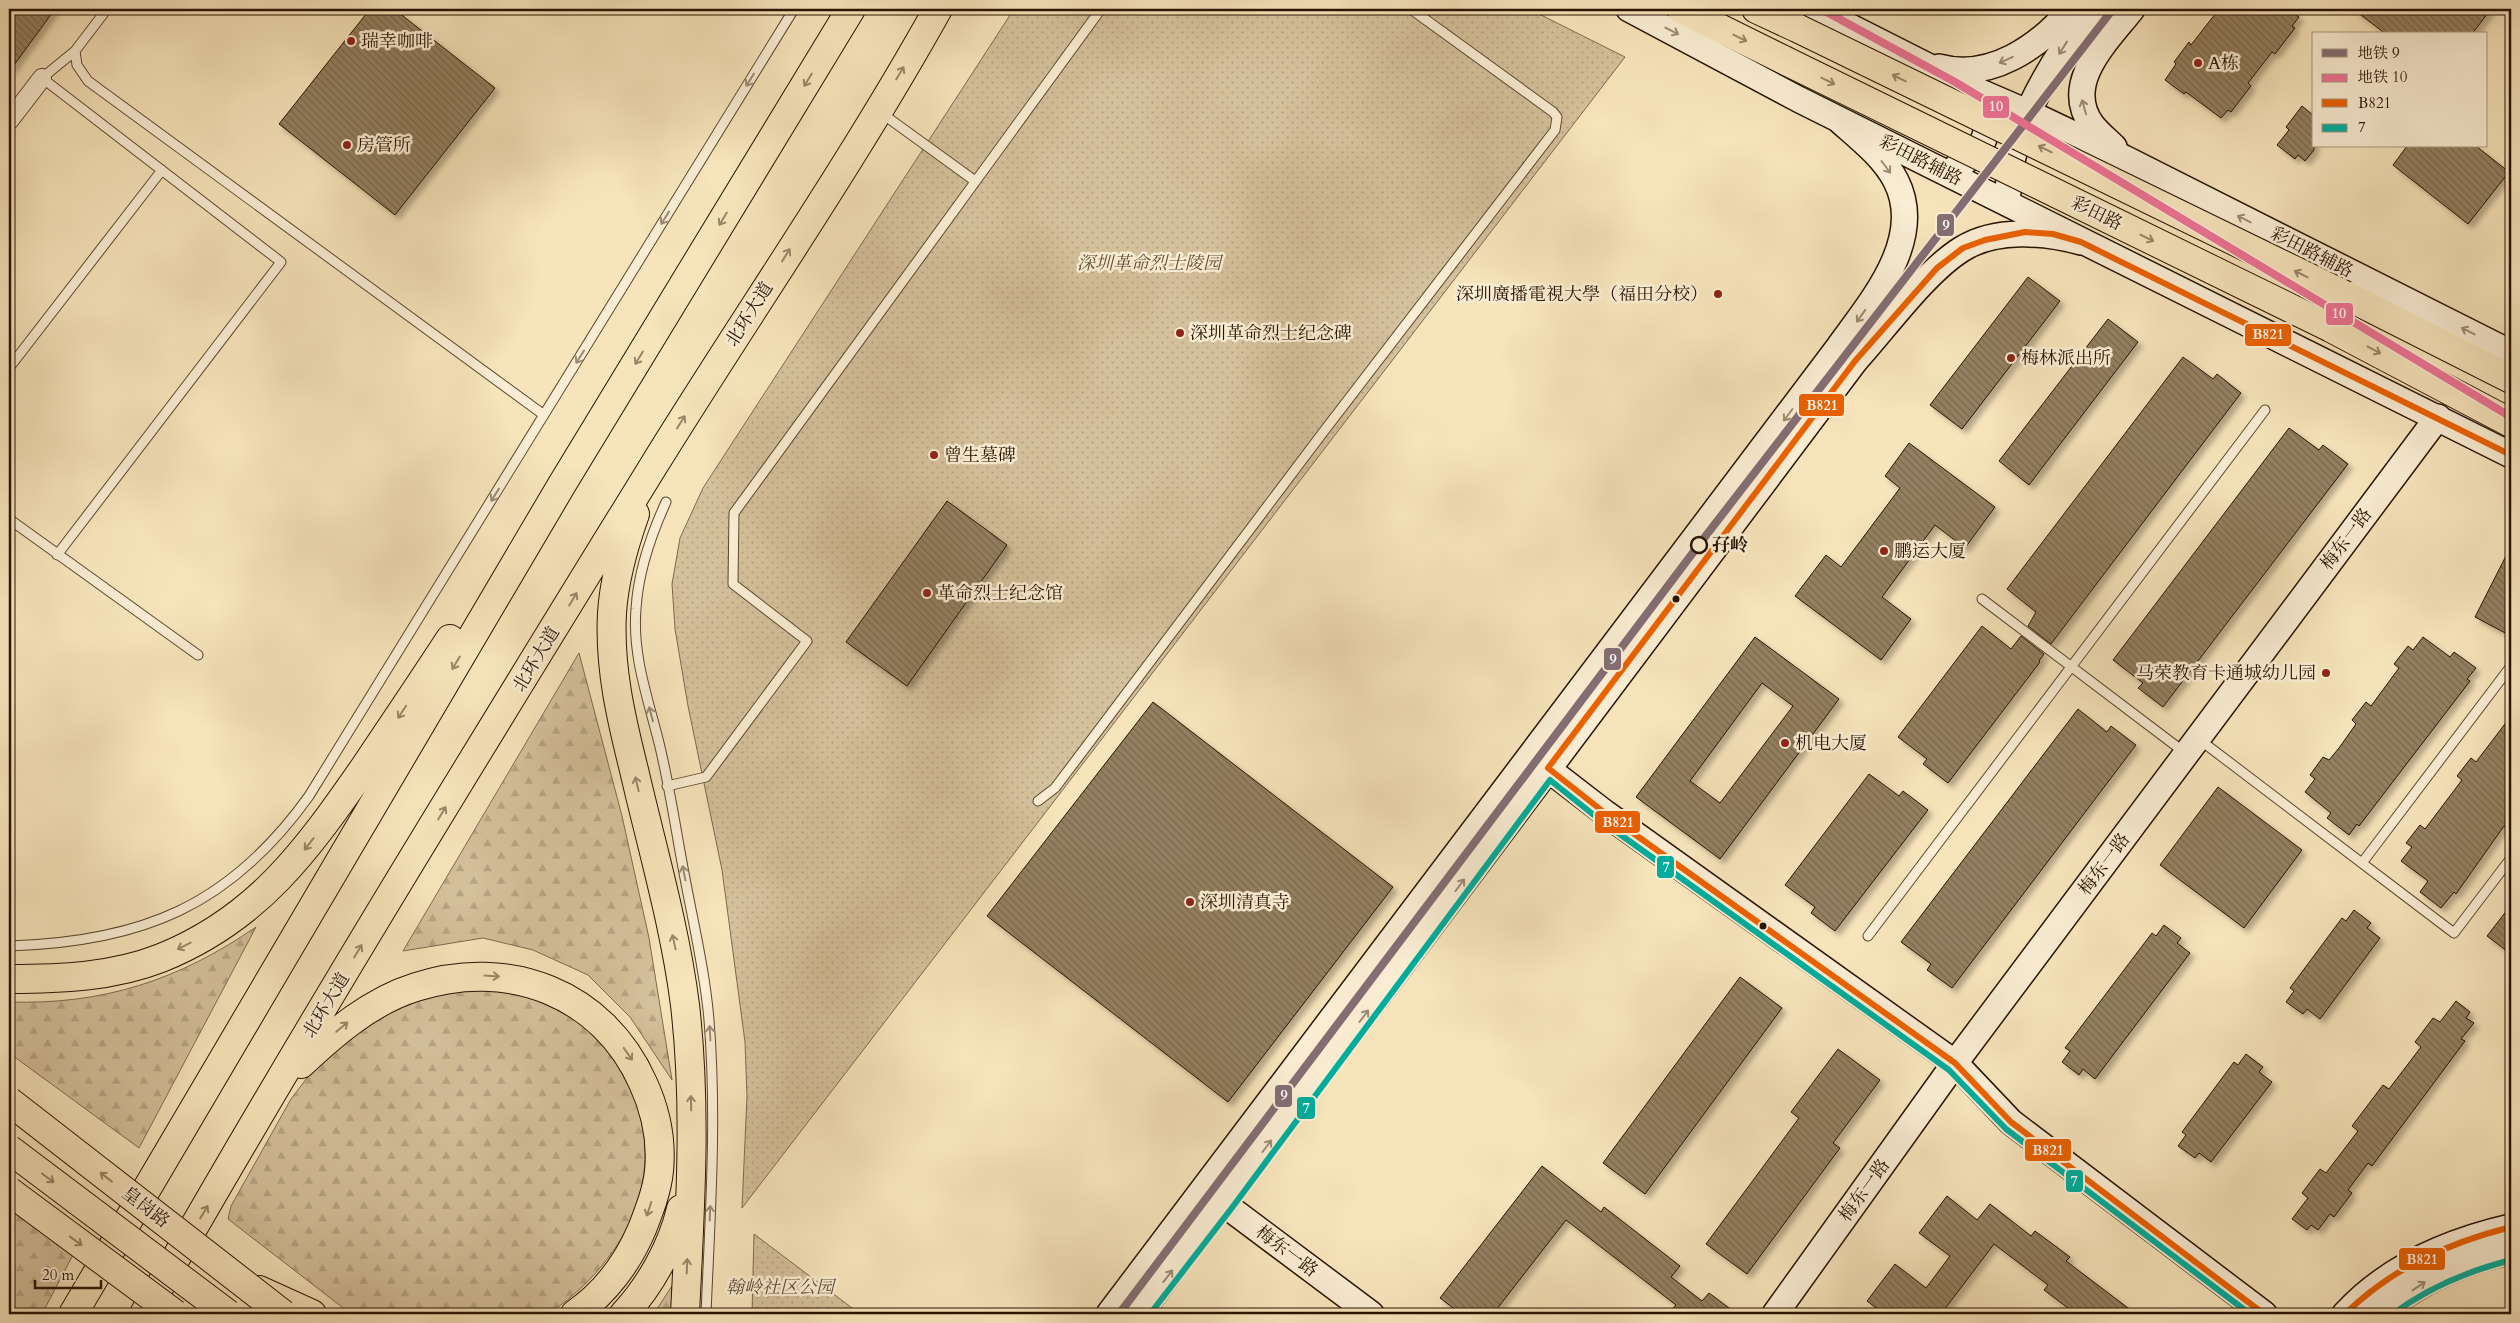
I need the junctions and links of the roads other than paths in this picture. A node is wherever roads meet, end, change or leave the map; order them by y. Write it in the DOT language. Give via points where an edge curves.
graph roads {
  1 [pos="107,9"];
  2 [pos="794,9"];
  3 [pos="844,9"];
  4 [pos="851,9"];
  5 [pos="938,9"];
  6 [pos="1101,9"];
  7 [pos="1412,9"];
  8 [pos="1629,9"];
  9 [pos="1681,9"];
  10 [pos="1756,9"];
  11 [pos="2071,9"];
  12 [pos="2092,9"];
  13 [pos="2132,9"];
  14 [pos="1806,19"];
  15 [pos="826,50"];
  16 [pos="75,51"];
  17 [pos="1921,62"];
  18 [pos="42,78"];
  19 [pos="1969,87"];
  20 [pos="878,110"];
  21 [pos="2029,112"];
  22 [pos="1839,120"];
  23 [pos="9,121"];
  24 [pos="2124,158"];
  25 [pos="1939,168"];
  26 [pos="162,170"];
  27 [pos="975,182"];
  28 [pos="2007,204"];
  29 [pos="2081,242"];
  30 [pos="2511,353"];
  31 [pos="1847,355"];
  32 [pos="9,368"];
  33 [pos="2511,379"];
  34 [pos="2265,410"];
  35 [pos="544,415"];
  36 [pos="2438,417"];
  37 [pos="2511,423"];
  38 [pos="2511,456"];
  39 [pos="655,464"];
  40 [pos="561,486"];
  41 [pos="666,502"];
  42 [pos="9,518"];
  43 [pos="57,555"];
  44 [pos="1982,599"];
  45 [pos="198,655"];
  46 [pos="2511,666"];
  47 [pos="2072,667"];
  48 [pos="2192,746"];
  49 [pos="1539,762"];
  50 [pos="667,786"];
  51 [pos="1038,801"];
  52 [pos="2511,858"];
  53 [pos="2362,863"];
  54 [pos="1868,936"];
  55 [pos="9,946"];
  56 [pos="9,979"];
  57 [pos="1955,1063"];
  58 [pos="280,1084"];
  59 [pos="9,1101"];
  60 [pos="9,1149"];
  61 [pos="692,1164"];
  62 [pos="1204,1188"];
  63 [pos="9,1191"];
  64 [pos="1224,1204"];
  65 [pos="2511,1228"];
  66 [pos="2511,1251"];
  67 [pos="244,1283"];
  68 [pos="73,1314"];
  69 [pos="144,1314"];
  70 [pos="176,1314"];
  71 [pos="228,1314"];
  72 [pos="283,1314"];
  73 [pos="312,1314"];
  74 [pos="575,1314"];
  75 [pos="624,1314"];
  76 [pos="685,1314"];
  77 [pos="706,1314"];
  78 [pos="1109,1314"];
  79 [pos="1139,1314"];
  80 [pos="1371,1314"];
  81 [pos="1775,1314"];
  82 [pos="2264,1314"];
  83 [pos="2345,1314"];
  84 [pos="2379,1314"];
  1 -- 16 [label="lane"];
  2 -- 35 [label="lane, one-way"];
  3 -- 15 [label="main road"];
  4 -- 15 [label="main road"];
  20 -- 5 [label="main road, 北环大道, one-way"];
  6 -- 27 [label="lane"];
  7 -- 51 [label="lane" via="1553,112 1557,117 1555,130 1320,435 1055,788"];
  8 -- 22 [label="main road, 彩田路辅路, one-way"];
  9 -- 37 [label="main road, 彩田路, one-way, bridge" via="2330,328"];
  10 -- 14 [label="main road, 彩田路"];
  11 -- 17 [label="main road, one-way" via="2027,50 1990,67 1944,69"];
  12 -- 21 [label="main road, one-way" via="2049,71"];
  24 -- 13 [label="main road, one-way" via="2092,125 2082,96 2084,77"];
  14 -- 17 [label="main road, 彩田路辅路"];
  33 -- 14 [label="main road, 彩田路, one-way, bridge"];
  15 -- 40 [label="main road, one-way"];
  16 -- 18 [label="lane"];
  16 -- 35 [label="lane" via="77,66 88,81"];
  17 -- 19 [label="main road, 彩田路辅路"];
  18 -- 23 [label="street"];
  18 -- 26 [label="lane"];
  19 -- 21 [label="main road, 彩田路辅路"];
  19 -- 25 [label="main road" via="1985,109 1985,137 1970,158 1952,168"];
  20 -- 27 [label="lane"];
  39 -- 20 [label="main road, 北环大道, one-way"];
  21 -- 24 [label="main road, 彩田路辅路"];
  21 -- 28 [label="main road" via="2014,155"];
  22 -- 25 [label="main road, 彩田路辅路"];
  22 -- 31 [label="main road, one-way" via="1889,170 1901,197 1902,239 1884,284"];
  30 -- 24 [label="main road, 彩田路辅路, one-way"];
  25 -- 28 [label="main road, 彩田路辅路"];
  26 -- 32 [label="lane"];
  26 -- 43 [label="lane" via="281,262"];
  27 -- 50 [label="lane" via="734,513 733,584 808,641 706,777"];
  28 -- 29 [label="main road, 彩田路辅路"];
  29 -- 31 [label="main road" via="2053,234 2025,232 1963,248 1937,268"];
  29 -- 36 [label="main road, 彩田路辅路"];
  31 -- 49 [label="main road"];
  34 -- 47 [label="lane"];
  35 -- 55 [label="lane, one-way" via="309,796 271,845 218,889 140,928 96,939"];
  36 -- 38 [label="main road, 彩田路辅路"];
  36 -- 48 [label="main road, 梅东一路"];
  58 -- 39 [label="main road, 北环大道, one-way"];
  61 -- 39 [label="main road, one-way" via="690,1051 685,1004 672,933 619,709 612,648 612,611 620,566 634,517"];
  40 -- 56 [label="main road, one-way" via="486,584 331,815 287,872 245,911 202,938 142,964 86,977"];
  40 -- 68 [label="main road, one-way"];
  50 -- 41 [label="lane, one-way" via="638,663 636,631 640,583"];
  42 -- 43 [label="lane"];
  43 -- 45 [label="lane"];
  44 -- 47 [label="lane"];
  46 -- 53 [label="lane"];
  47 -- 48 [label="lane"];
  47 -- 54 [label="lane"];
  48 -- 53 [label="lane"];
  48 -- 57 [label="main road, 梅东一路"];
  49 -- 57 [label="main road" via="1605,813"];
  49 -- 62 [label="main road"];
  64 -- 49 [label="main road, one-way"];
  77 -- 50 [label="lane, one-way" via="713,1149 709,1019"];
  52 -- 53 [label="lane" via="2454,933"];
  57 -- 81 [label="main road, 梅东一路"];
  57 -- 82 [label="main road" via="2011,1122"];
  69 -- 58 [label="main road, 北环大道, one-way"];
  58 -- 74 [label="main road, one-way" via="345,1024 415,987 454,977 492,975 529,982 591,1012 614,1034 635,1064 652,1104 659,1135 659,1172 650,1210 635,1246 615,1276"];
  67 -- 59 [label="main road, 皇岗路, one-way, bridge"];
  60 -- 71 [label="main road, one-way, bridge"];
  61 -- 75 [label="main road" via="679,1217 667,1248 648,1283"];
  76 -- 61 [label="main road, one-way"];
  62 -- 64 [label="main road, 梅东一路"];
  62 -- 78 [label="main road"];
  63 -- 70 [label="main road, one-way, bridge"];
  79 -- 64 [label="main road, one-way"];
  64 -- 80 [label="main road, 梅东一路"];
  65 -- 83 [label="main road" via="2473,1237 2417,1259"];
  84 -- 66 [label="main road, one-way" via="2428,1280 2478,1259"];
  67 -- 72 [label="main road, 皇岗路, bridge"];
  67 -- 73 [label="main road, bridge"];
}
